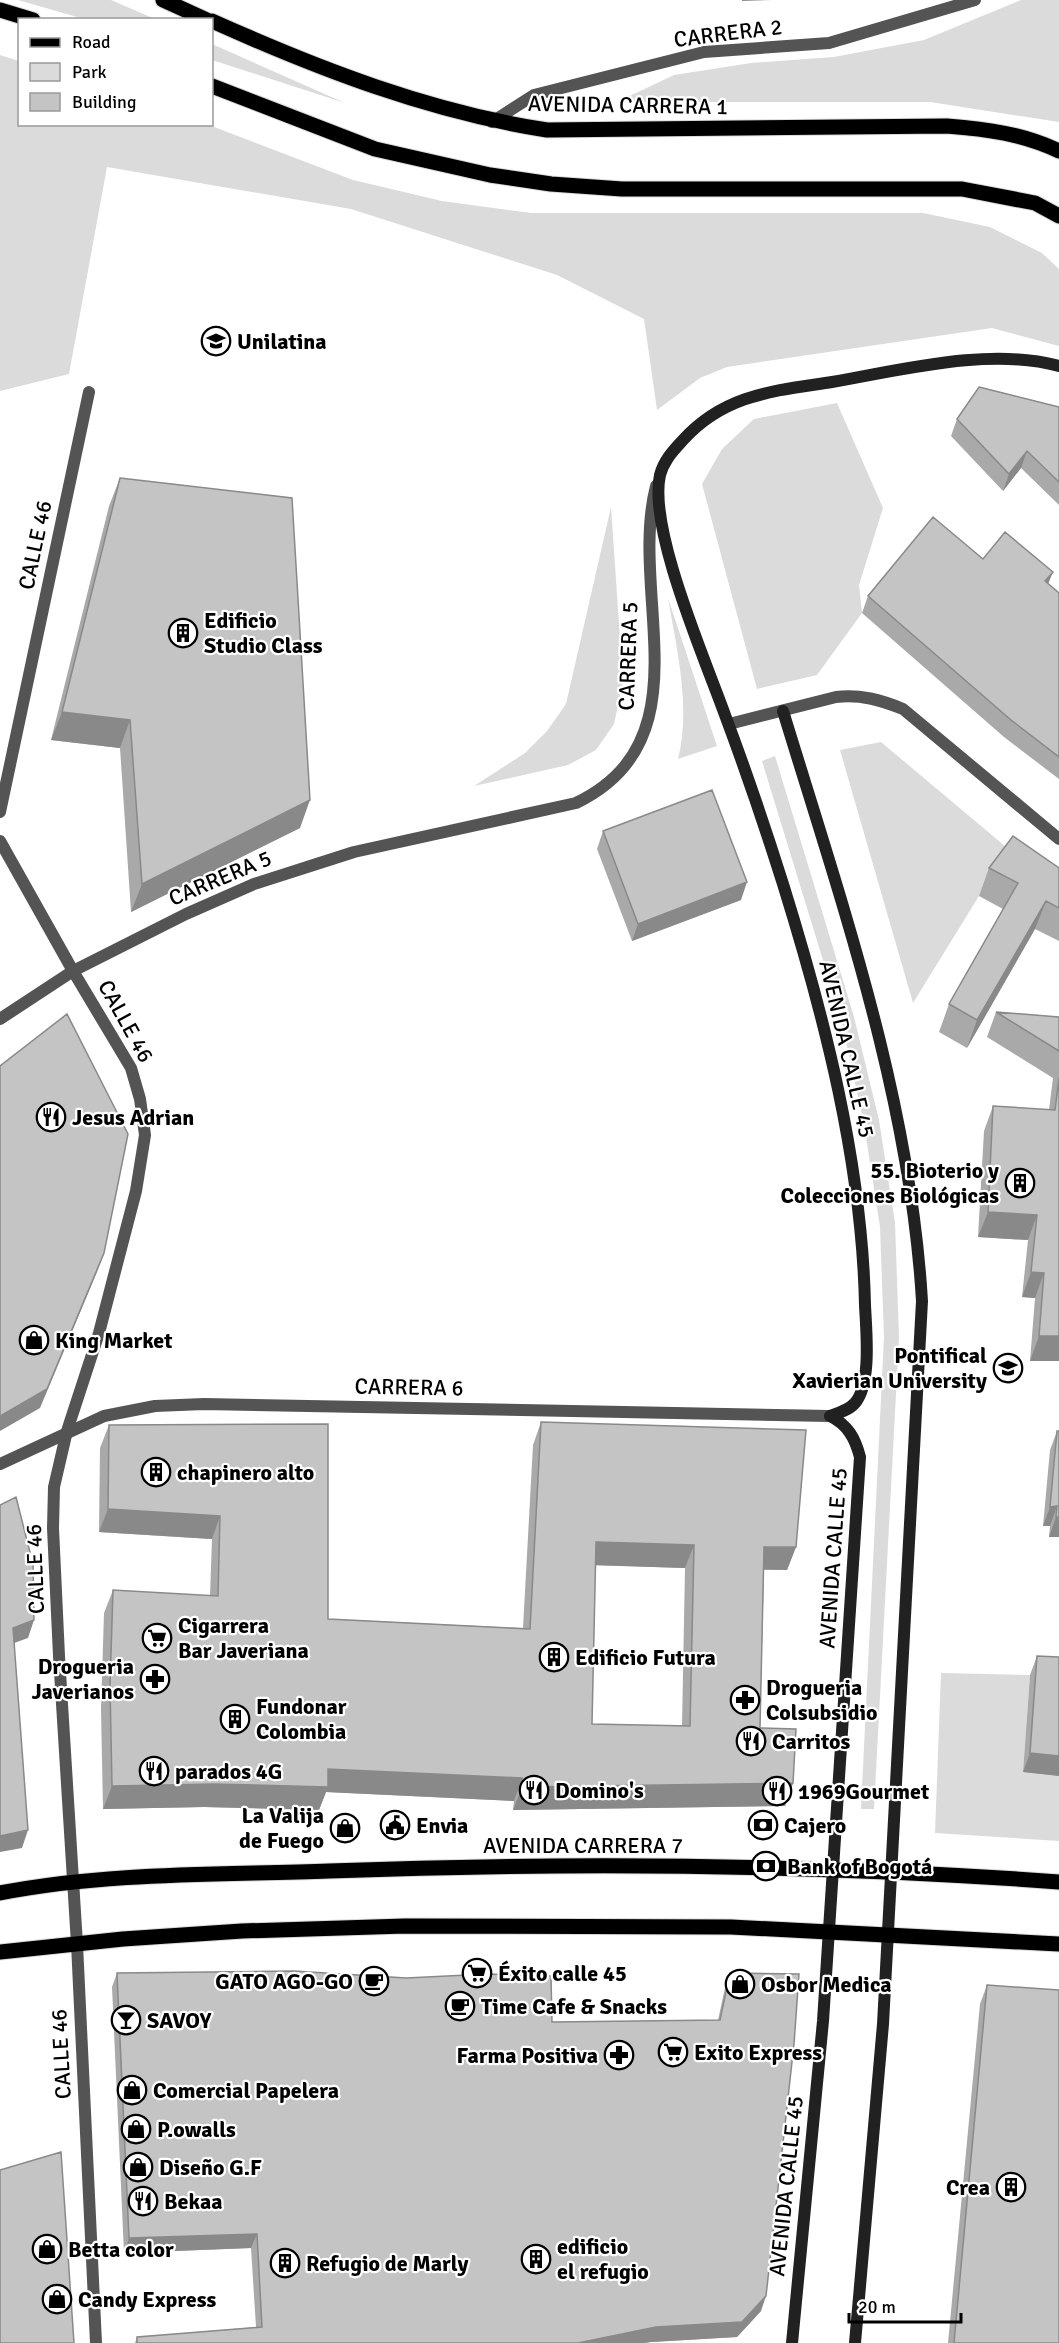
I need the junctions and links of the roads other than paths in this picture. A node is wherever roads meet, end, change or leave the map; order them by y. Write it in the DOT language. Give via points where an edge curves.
graph roads {
  1 [pos="163,0"];
  2 [pos="975,0"];
  3 [pos="0,10"];
  4 [pos="26,18"];
  5 [pos="204,18"];
  6 [pos="213,22"];
  7 [pos="213,86"];
  8 [pos="492,122"];
  9 [pos="1059,151"];
  10 [pos="1059,216"];
  11 [pos="1059,366"];
  12 [pos="89,392"];
  13 [pos="661,474"];
  14 [pos="783,711"];
  15 [pos="729,724"];
  16 [pos="0,812"];
  17 [pos="1059,839"];
  18 [pos="0,842"];
  19 [pos="73,971"];
  20 [pos="0,1019"];
  21 [pos="830,1416"];
  22 [pos="67,1431"];
  23 [pos="0,1464"];
  24 [pos="833,1868"];
  25 [pos="892,1872"];
  26 [pos="73,1882"];
  27 [pos="1059,1882"];
  28 [pos="0,1893"];
  29 [pos="829,1932"];
  30 [pos="889,1934"];
  31 [pos="77,1944"];
  32 [pos="1059,1944"];
  33 [pos="0,1952"];
  34 [pos="96,2343"];
  35 [pos="792,2343"];
  36 [pos="855,2343"];
  1 -- 5 [label="main road, AVENIDA CARRERA 1"];
  2 -- 8 [label="street, CARRERA 2" via="830,43 704,52 545,92"];
  3 -- 4 [label="main road"];
  6 -- 8 [label="main road, AVENIDA CARRERA 1" via="295,58 405,97"];
  7 -- 10 [label="main road" via="375,150 490,175 622,189 962,189 1035,203"];
  8 -- 9 [label="main road, AVENIDA CARRERA 1" via="547,130 947,126 995,130"];
  11 -- 13 [label="main road, CARRERA 5" via="1010,358 965,361 741,399 698,423 669,454"];
  12 -- 16 [label="street, CALLE 46"];
  13 -- 15 [label="main road, AVENIDA CALLE 45" via="658,499 662,526 682,596"];
  13 -- 19 [label="street, CARRERA 5" via="652,505 651,709 642,742 625,769 597,793 576,803 306,865 186,914"];
  14 -- 15 [label="street"];
  14 -- 17 [label="street" via="852,695 903,709"];
  14 -- 25 [label="main road, AVENIDA CALLE 45" via="881,1048 916,1219 922,1301"];
  15 -- 21 [label="main road, AVENIDA CALLE 45" via="808,970 855,1184 865,1290 865,1371 863,1387 853,1406"];
  18 -- 19 [label="street, CALLE 46"];
  19 -- 20 [label="street, CARRERA 5"];
  19 -- 22 [label="street, CALLE 46" via="131,1068 146,1135 138,1182 99,1333"];
  21 -- 22 [label="street, CARRERA 6" via="204,1404 127,1410"];
  21 -- 24 [label="main road, AVENIDA CALLE 45" via="842,1421 850,1431 860,1457"];
  22 -- 23 [label="street, CARRERA 6"];
  22 -- 26 [label="street, CALLE 46" via="54,1487 53,1528"];
  24 -- 25 [label="main road, AVENIDA CARRERA 7"];
  24 -- 26 [label="main road, AVENIDA CARRERA 7" via="406,1868"];
  24 -- 29 [label="main road, AVENIDA CALLE 45"];
  25 -- 27 [label="main road, AVENIDA CARRERA 7"];
  25 -- 30 [label="main road, AVENIDA CALLE 45"];
  26 -- 28 [label="main road, AVENIDA CARRERA 7"];
  26 -- 31 [label="street, CALLE 46"];
  29 -- 30 [label="main road"];
  29 -- 31 [label="main road" via="731,1927 405,1926 242,1931"];
  29 -- 35 [label="main road, AVENIDA CALLE 45"];
  30 -- 32 [label="main road"];
  30 -- 36 [label="main road, AVENIDA CALLE 45"];
  31 -- 33 [label="main road"];
  31 -- 34 [label="street, CALLE 46"];
}
